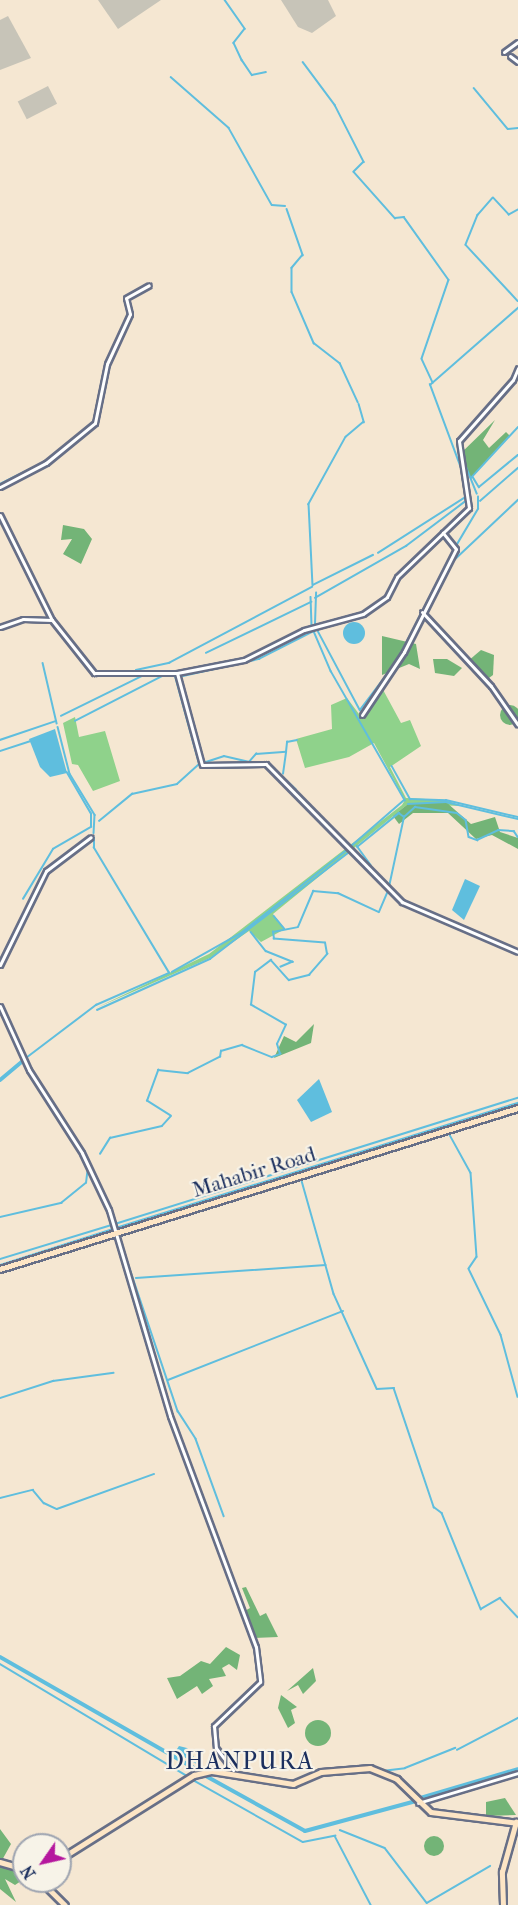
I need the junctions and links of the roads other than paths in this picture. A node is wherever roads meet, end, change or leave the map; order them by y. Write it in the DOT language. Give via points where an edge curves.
graph roads {
  1 [pos="518,42"];
  2 [pos="504,52"];
  3 [pos="510,56"];
  4 [pos="518,62"];
  5 [pos="149,285"];
  6 [pos="518,368"];
  7 [pos="0,487"];
  8 [pos="0,515"];
  9 [pos="443,533"];
  10 [pos="422,612"];
  11 [pos="52,620"];
  12 [pos="0,627"];
  13 [pos="177,673"];
  14 [pos="362,715"];
  15 [pos="518,725"];
  16 [pos="91,837"];
  17 [pos="518,952"];
  18 [pos="0,965"];
  19 [pos="0,1006"];
  20 [pos="518,1108"];
  21 [pos="114,1233"];
  22 [pos="0,1269"];
  23 [pos="233,1770"];
  24 [pos="518,1773"];
  25 [pos="418,1803"];
  26 [pos="517,1823"];
  27 [pos="72,1851"];
  28 [pos="53,1893"];
  29 [pos="65,1905"];
  30 [pos="503,1905"];
  1 -- 2 [label="street"];
  3 -- 4 [label="street"];
  5 -- 7 [label="street" via="126,298 130,314 107,364 95,423 46,464"];
  6 -- 9 [label="street" via="513,380 459,441 471,503"];
  8 -- 11 [label="street"];
  9 -- 10 [label="street" via="456,549"];
  9 -- 13 [label="street" via="397,577 387,597 363,614 304,630 250,657"];
  10 -- 14 [label="street" via="404,652"];
  10 -- 15 [label="street" via="491,686"];
  11 -- 12 [label="street" via="18,619"];
  11 -- 13 [label="street" via="94,673"];
  13 -- 17 [label="street" via="202,765 266,764 402,902"];
  16 -- 18 [label="street" via="46,871"];
  19 -- 21 [label="street" via="51,1111 85,1158"];
  20 -- 21 [label="street, Mahabir Road"];
  21 -- 22 [label="street, Mahabir Road"];
  21 -- 23 [label="street" via="170,1416 258,1656 256,1689 214,1726 216,1748"];
  23 -- 25 [label="street" via="293,1784 321,1772 370,1768 397,1779"];
  23 -- 27 [label="street" via="189,1778"];
  24 -- 25 [label="street"];
  25 -- 26 [label="street" via="431,1812"];
  26 -- 30 [label="street" via="502,1872"];
  28 -- 29 [label="street"];
}
